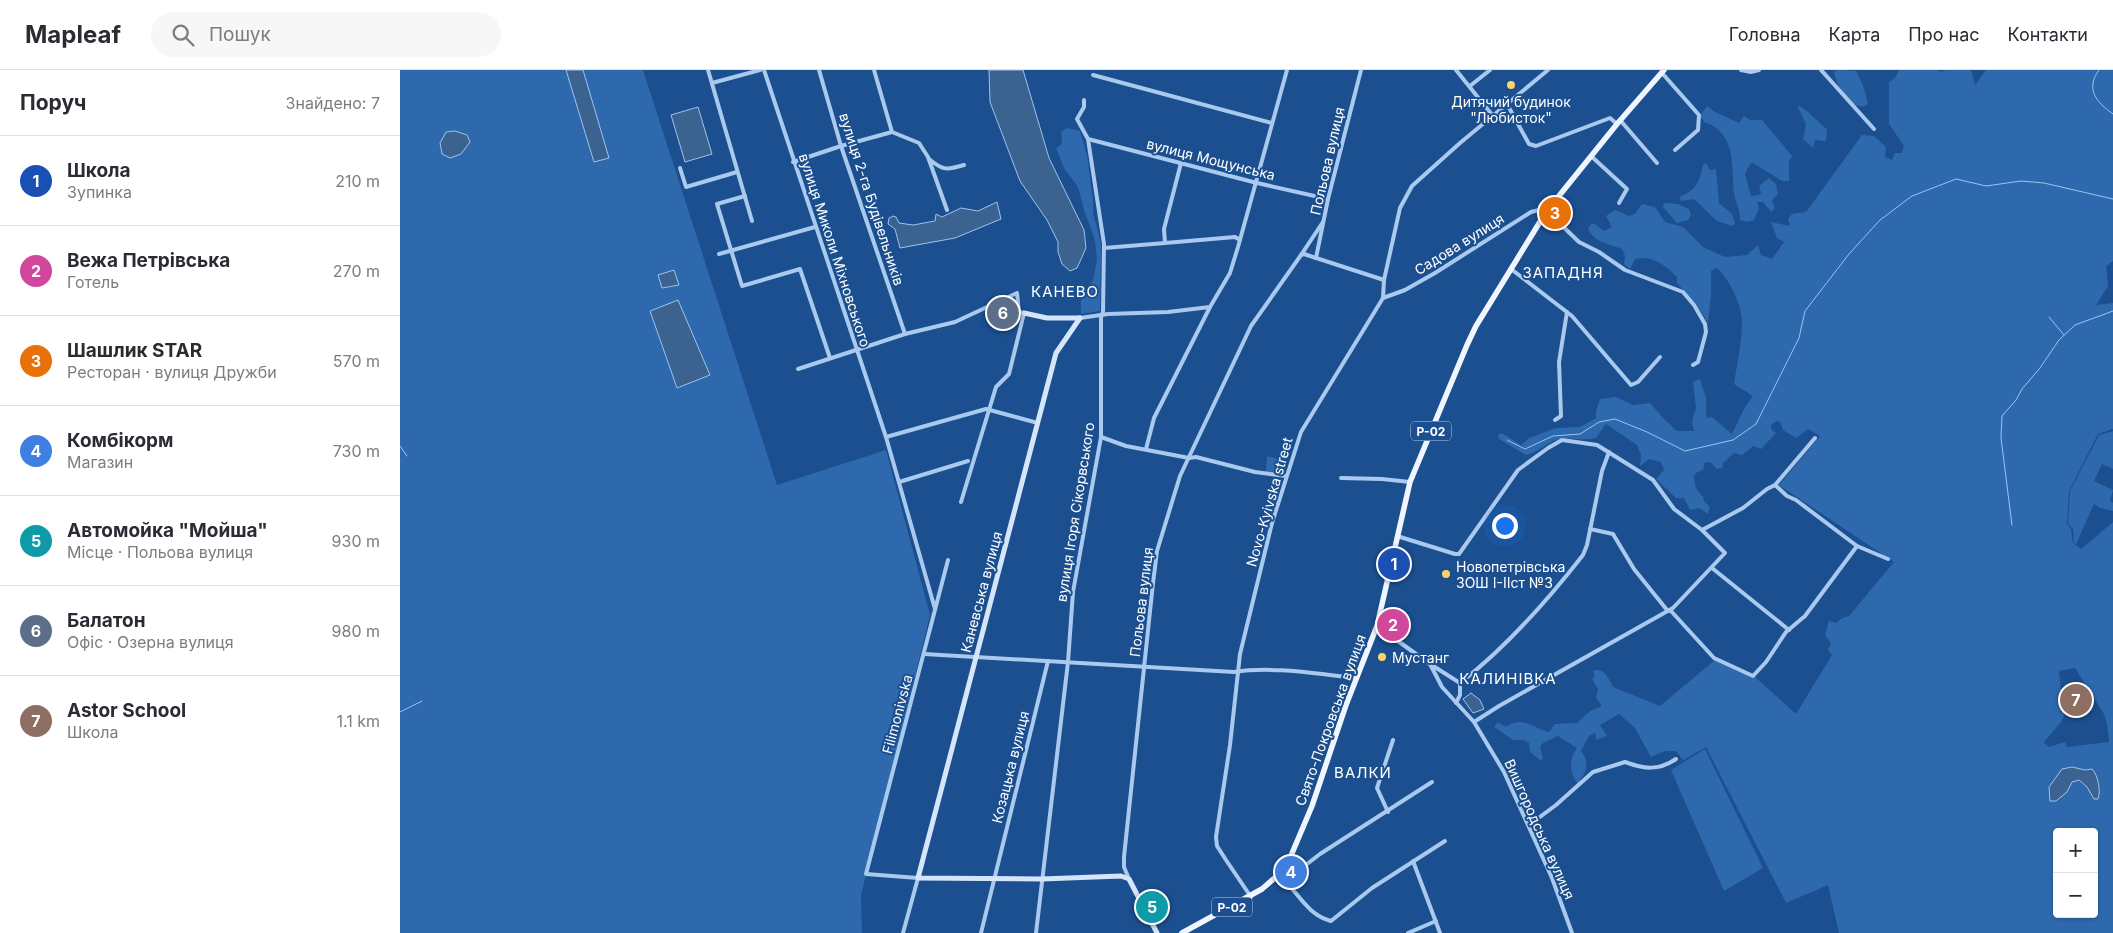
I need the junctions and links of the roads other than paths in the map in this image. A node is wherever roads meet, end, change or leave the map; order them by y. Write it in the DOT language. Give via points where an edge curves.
graph roads {
  1 [pos="708,70"];
  2 [pos="760,70"];
  3 [pos="764,70"];
  4 [pos="819,70"];
  5 [pos="874,70"];
  6 [pos="1287,70"];
  7 [pos="1361,70"];
  8 [pos="1456,70"];
  9 [pos="1490,70"];
  10 [pos="1548,70"];
  11 [pos="1741,70"];
  12 [pos="1759,70"];
  13 [pos="1821,70"];
  14 [pos="1663,71"];
  15 [pos="1094,75"];
  16 [pos="712,83"];
  17 [pos="1470,86"];
  18 [pos="1084,100"];
  19 [pos="1507,104"];
  20 [pos="1493,116"];
  21 [pos="1618,122"];
  22 [pos="1272,123"];
  23 [pos="1874,129"];
  24 [pos="892,132"];
  25 [pos="1088,139"];
  26 [pos="841,146"];
  27 [pos="1675,150"];
  28 [pos="1590,156"];
  29 [pos="928,157"];
  30 [pos="794,162"];
  31 [pos="1181,163"];
  32 [pos="1657,163"];
  33 [pos="964,165"];
  34 [pos="680,168"];
  35 [pos="737,172"];
  36 [pos="1257,183"];
  37 [pos="745,196"];
  38 [pos="1328,199"];
  39 [pos="1619,203"];
  40 [pos="947,210"];
  41 [pos="1546,212"];
  42 [pos="1324,220"];
  43 [pos="752,221"];
  44 [pos="815,227"];
  45 [pos="1240,240"];
  46 [pos="1165,243"];
  47 [pos="1104,248"];
  48 [pos="731,250"];
  49 [pos="719,254"];
  50 [pos="1301,255"];
  51 [pos="1316,258"];
  52 [pos="1511,269"];
  53 [pos="1355,271"];
  54 [pos="1353,276"];
  55 [pos="1384,280"];
  56 [pos="1383,298"];
  57 [pos="1210,307"];
  58 [pos="1567,312"];
  59 [pos="1024,313"];
  60 [pos="1101,317"];
  61 [pos="1080,318"];
  62 [pos="905,334"];
  63 [pos="856,349"];
  64 [pos="1660,357"];
  65 [pos="830,358"];
  66 [pos="1693,365"];
  67 [pos="798,370"];
  68 [pos="989,410"];
  69 [pos="1555,420"];
  70 [pos="1038,423"];
  71 [pos="886,436"];
  72 [pos="1101,437"];
  73 [pos="1815,438"];
  74 [pos="1146,449"];
  75 [pos="1609,452"];
  76 [pos="1189,458"];
  77 [pos="968,461"];
  78 [pos="1286,476"];
  79 [pos="1341,478"];
  80 [pos="899,482"];
  81 [pos="1410,482"];
  82 [pos="1774,485"];
  83 [pos="961,502"];
  84 [pos="1590,529"];
  85 [pos="1702,530"];
  86 [pos="1397,536"];
  87 [pos="1857,546"];
  88 [pos="1888,559"];
  89 [pos="948,560"];
  90 [pos="1712,568"];
  91 [pos="935,609"];
  92 [pos="1667,610"];
  93 [pos="1377,626"];
  94 [pos="1789,630"];
  95 [pos="924,654"];
  96 [pos="975,658"];
  97 [pos="1048,661"];
  98 [pos="1068,662"];
  99 [pos="1430,664"];
  100 [pos="1145,666"];
  101 [pos="1237,672"];
  102 [pos="1356,678"];
  103 [pos="1460,683"];
  104 [pos="1456,703"];
  105 [pos="1474,722"];
  106 [pos="1393,740"];
  107 [pos="1676,759"];
  108 [pos="1432,782"];
  109 [pos="1388,812"];
  110 [pos="1529,825"];
  111 [pos="1445,841"];
  112 [pos="1413,861"];
  113 [pos="1278,875"];
  114 [pos="918,878"];
  115 [pos="994,878"];
  116 [pos="1042,879"];
  117 [pos="1129,879"];
  118 [pos="1285,881"];
  119 [pos="1251,897"];
  120 [pos="1436,921"];
  121 [pos="903,933"];
  122 [pos="982,933"];
  123 [pos="1036,933"];
  124 [pos="1156,933"];
  125 [pos="1182,933"];
  126 [pos="1408,933"];
  127 [pos="1440,933"];
  128 [pos="1572,933"];
  1 -- 16 [label="street"];
  2 -- 16 [label="street"];
  3 -- 30 [label="street, вулиця Миколи Міхновського"];
  4 -- 26 [label="street, вулиця 2-га Будівельників"];
  5 -- 24 [label="street"];
  6 -- 22 [label="street"];
  7 -- 38 [label="street, Польова вулиця"];
  8 -- 17 [label="street"];
  9 -- 17 [label="street"];
  10 -- 19 [label="street, Novo-Kyivska street"];
  11 -- 12 [label="street"];
  13 -- 23 [label="street"];
  14 -- 21 [label="main road, Свято-Покровська вулиця / Р-02"];
  14 -- 27 [label="street" via="1699,115 1698,130"];
  15 -- 22 [label="street"];
  16 -- 35 [label="street"];
  17 -- 20 [label="street"];
  18 -- 25 [label="street, вулиця Ігоря Сікорвського" via="1077,119"];
  19 -- 20 [label="street, Novo-Kyivska street"];
  19 -- 21 [label="street" via="1529,144 1536,146 1610,118"];
  20 -- 55 [label="street, Novo-Kyivska street" via="1412,186 1400,208"];
  21 -- 28 [label="main road, Свято-Покровська вулиця / Р-02"];
  21 -- 32 [label="street"];
  22 -- 36 [label="street"];
  24 -- 26 [label="street"];
  24 -- 29 [label="street" via="919,143"];
  25 -- 31 [label="street, вулиця Мощунська"];
  25 -- 47 [label="street, вулиця Ігоря Сікорвського"];
  26 -- 30 [label="street"];
  26 -- 62 [label="street, вулиця 2-га Будівельників"];
  28 -- 39 [label="street" via="1627,189"];
  28 -- 41 [label="main road, Свято-Покровська вулиця / Р-02"];
  29 -- 33 [label="street" via="939,168"];
  29 -- 40 [label="street"];
  30 -- 44 [label="street, вулиця Миколи Міхновського"];
  31 -- 36 [label="street, вулиця Мощунська"];
  31 -- 46 [label="street" via="1164,229"];
  34 -- 35 [label="street" via="686,187"];
  35 -- 37 [label="street"];
  36 -- 38 [label="street, вулиця Мощунська"];
  36 -- 45 [label="street"];
  37 -- 43 [label="street"];
  37 -- 48 [label="street" via="717,204"];
  38 -- 42 [label="street, Польова вулиця"];
  41 -- 52 [label="main road, Свято-Покровська вулиця / Р-02"];
  41 -- 56 [label="street, Садова вулиця" via="1531,212 1435,274"];
  41 -- 66 [label="street" via="1579,242 1625,270 1683,292 1701,315 1706,332 1698,362"];
  42 -- 50 [label="street, Польова вулиця"];
  42 -- 51 [label="street, Польова вулиця"];
  44 -- 48 [label="street"];
  44 -- 63 [label="street, вулиця Миколи Міхновського"];
  45 -- 46 [label="street" via="1235,237"];
  45 -- 57 [label="street" via="1230,273"];
  46 -- 47 [label="street"];
  47 -- 60 [label="street, вулиця Ігоря Сікорвського"];
  48 -- 49 [label="street"];
  48 -- 65 [label="street" via="742,286 800,269"];
  50 -- 51 [label="street"];
  50 -- 76 [label="street, Польова вулиця" via="1251,326"];
  51 -- 53 [label="street"];
  52 -- 58 [label="street"];
  52 -- 81 [label="main road, Свято-Покровська вулиця / Р-02" via="1476,326"];
  53 -- 54 [label="street"];
  53 -- 55 [label="street"];
  55 -- 56 [label="street, Novo-Kyivska street"];
  56 -- 78 [label="street, Novo-Kyivska street" via="1301,432"];
  57 -- 60 [label="street"];
  57 -- 74 [label="street" via="1154,418"];
  58 -- 64 [label="street" via="1631,385 1638,382"];
  58 -- 69 [label="street" via="1559,362 1561,416"];
  59 -- 61 [label="street" via="1047,318"];
  59 -- 62 [label="street" via="1019,312 1017,293 955,322"];
  59 -- 68 [label="street" via="1010,374 996,387"];
  60 -- 61 [label="street"];
  60 -- 72 [label="street, вулиця Ігоря Сікорвського"];
  61 -- 70 [label="street, Каневська вулиця" via="1056,353"];
  62 -- 63 [label="street"];
  63 -- 65 [label="street"];
  63 -- 71 [label="street, вулиця Миколи Міхновського"];
  65 -- 67 [label="street"];
  68 -- 70 [label="street"];
  68 -- 71 [label="street"];
  68 -- 83 [label="street"];
  70 -- 96 [label="street, Каневська вулиця"];
  71 -- 80 [label="street, вулиця Миколи Міхновського"];
  72 -- 74 [label="street"];
  72 -- 98 [label="street, вулиця Ігоря Сікорвського" via="1073,592"];
  73 -- 82 [label="street"];
  74 -- 76 [label="street"];
  75 -- 84 [label="street"];
  75 -- 85 [label="street" via="1653,480 1674,509"];
  75 -- 86 [label="street" via="1597,445 1562,440 1548,448 1518,470 1459,554"];
  76 -- 78 [label="street"];
  76 -- 100 [label="street, Польова вулиця" via="1180,476 1157,551"];
  77 -- 80 [label="street"];
  78 -- 101 [label="street, Novo-Kyivska street"];
  79 -- 81 [label="street"];
  80 -- 91 [label="street, вулиця Миколи Міхновського"];
  81 -- 86 [label="main road, Свято-Покровська вулиця / Р-02"];
  82 -- 85 [label="street" via="1743,508"];
  82 -- 87 [label="street"];
  84 -- 92 [label="street" via="1613,534 1634,569"];
  84 -- 103 [label="street" via="1583,554 1570,571 1488,662"];
  85 -- 90 [label="street" via="1725,553"];
  86 -- 93 [label="main road, Свято-Покровська вулиця / Р-02"];
  87 -- 88 [label="street"];
  87 -- 94 [label="street" via="1805,616"];
  89 -- 91 [label="street, Filimonivska"];
  90 -- 92 [label="street" via="1673,608"];
  90 -- 94 [label="street"];
  91 -- 95 [label="street, Filimonivska"];
  92 -- 94 [label="street" via="1672,610 1714,658 1753,676"];
  92 -- 105 [label="street"];
  93 -- 99 [label="street, Вишгородська вулиця"];
  93 -- 102 [label="main road, Свято-Покровська вулиця / Р-02"];
  95 -- 96 [label="street"];
  95 -- 114 [label="street, Filimonivska" via="866,874"];
  96 -- 97 [label="street"];
  96 -- 114 [label="street, Каневська вулиця"];
  97 -- 98 [label="street"];
  97 -- 115 [label="street, Козацька вулиця"];
  98 -- 100 [label="street"];
  98 -- 116 [label="street, вулиця Ігоря Сікорвського"];
  99 -- 103 [label="street, Вишгородська вулиця"];
  99 -- 104 [label="street, Вишгородська вулиця" via="1442,687"];
  100 -- 101 [label="street"];
  100 -- 117 [label="street, Польова вулиця" via="1124,856"];
  101 -- 102 [label="street" via="1277,670"];
  101 -- 119 [label="street, Novo-Kyivska street" via="1216,837 1217,846"];
  102 -- 113 [label="main road, Свято-Покровська вулиця / Р-02" via="1312,806 1290,858"];
  103 -- 104 [label="street"];
  104 -- 105 [label="street, Вишгородська вулиця"];
  105 -- 110 [label="street, Вишгородська вулиця" via="1504,772"];
  106 -- 109 [label="street" via="1377,788"];
  107 -- 110 [label="street" via="1653,769 1625,762 1593,772"];
  108 -- 109 [label="street"];
  109 -- 118 [label="street" via="1320,854"];
  110 -- 128 [label="street, Вишгородська вулиця"];
  111 -- 112 [label="street"];
  112 -- 118 [label="street" via="1331,921 1308,907"];
  112 -- 120 [label="street"];
  113 -- 118 [label="street"];
  113 -- 119 [label="main road, Свято-Покровська вулиця / Р-02"];
  114 -- 115 [label="street"];
  114 -- 121 [label="street"];
  115 -- 116 [label="street"];
  115 -- 122 [label="street, Козацька вулиця"];
  116 -- 117 [label="street" via="1121,876"];
  116 -- 123 [label="street, вулиця Ігоря Сікорвського"];
  117 -- 124 [label="street, Польова вулиця"];
  119 -- 125 [label="main road, Свято-Покровська вулиця / Р-02"];
  120 -- 126 [label="street"];
  120 -- 127 [label="street"];
}
